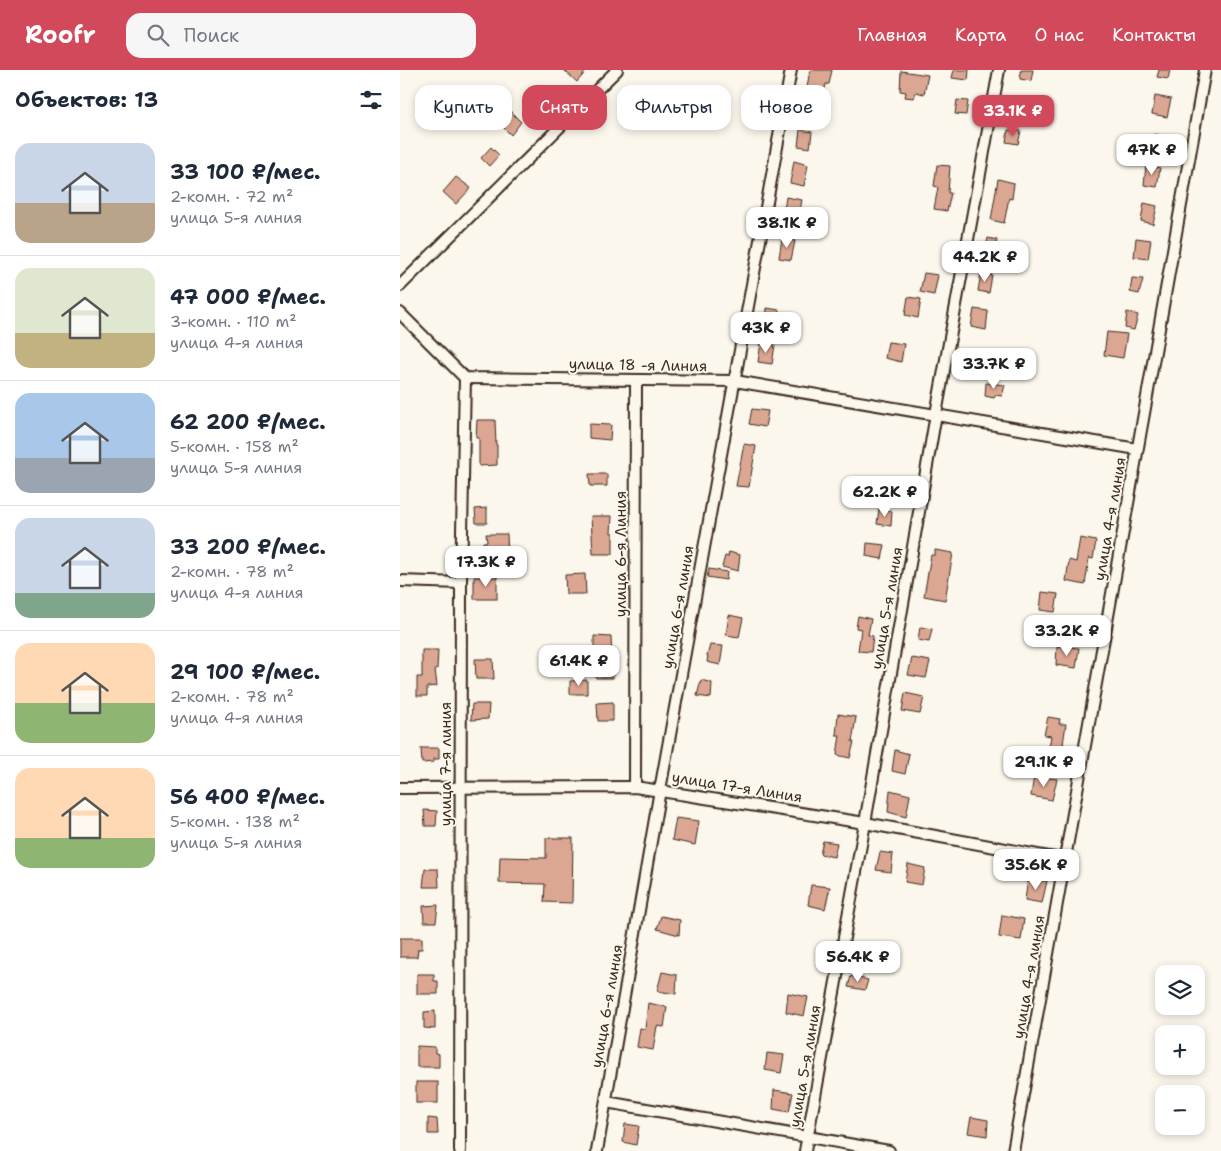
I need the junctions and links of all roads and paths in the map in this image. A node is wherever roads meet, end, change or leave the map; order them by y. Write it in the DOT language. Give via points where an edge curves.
graph roads {
  1 [pos="617,70"];
  2 [pos="792,70"];
  3 [pos="998,70"];
  4 [pos="1205,70"];
  5 [pos="400,286"];
  6 [pos="400,313"];
  7 [pos="465,378"];
  8 [pos="636,381"];
  9 [pos="735,381"];
  10 [pos="936,414"];
  11 [pos="1138,449"];
  12 [pos="400,581"];
  13 [pos="461,583"];
  14 [pos="635,786"];
  15 [pos="461,787"];
  16 [pos="400,788"];
  17 [pos="660,790"];
  18 [pos="865,823"];
  19 [pos="1065,860"];
  20 [pos="606,1102"];
  21 [pos="808,1137"];
  22 [pos="460,1151"];
  23 [pos="597,1151"];
  24 [pos="805,1151"];
  25 [pos="889,1151"];
  26 [pos="1013,1151"];
  1 -- 5 [label="street"];
  2 -- 9 [label="street, улица 6-я линия"];
  3 -- 10 [label="street, улица 5-я линия"];
  4 -- 11 [label="street, улица 4-я линия"];
  6 -- 7 [label="street"];
  7 -- 8 [label="street, улица 18 -я Линия"];
  7 -- 13 [label="street, улица 7-я линия"];
  8 -- 9 [label="street, улица 18 -я Линия"];
  8 -- 14 [label="street, улица 6-я Линия"];
  9 -- 10 [label="street, улица 18 -я Линия"];
  9 -- 17 [label="street, улица 6-я линия"];
  10 -- 11 [label="street, улица 18 -я Линия"];
  10 -- 18 [label="street, улица 5-я линия"];
  11 -- 19 [label="street, улица 4-я линия"];
  12 -- 13 [label="street"];
  13 -- 15 [label="street, улица 7-я линия"];
  14 -- 15 [label="street, улица 17-я Линия"];
  14 -- 17 [label="street, улица 17-я Линия"];
  15 -- 16 [label="street, улица 17-я Линия"];
  15 -- 22 [label="street, улица 7-я линия"];
  17 -- 18 [label="street, улица 17-я Линия"];
  17 -- 20 [label="street, улица 6-я линия"];
  18 -- 19 [label="street, улица 17-я Линия"];
  18 -- 21 [label="street, улица 5-я линия"];
  19 -- 26 [label="street, улица 4-я линия"];
  20 -- 21 [label="street"];
  20 -- 23 [label="street, улица 6-я линия"];
  21 -- 24 [label="street, улица 5-я линия"];
  21 -- 25 [label="street"];
}
